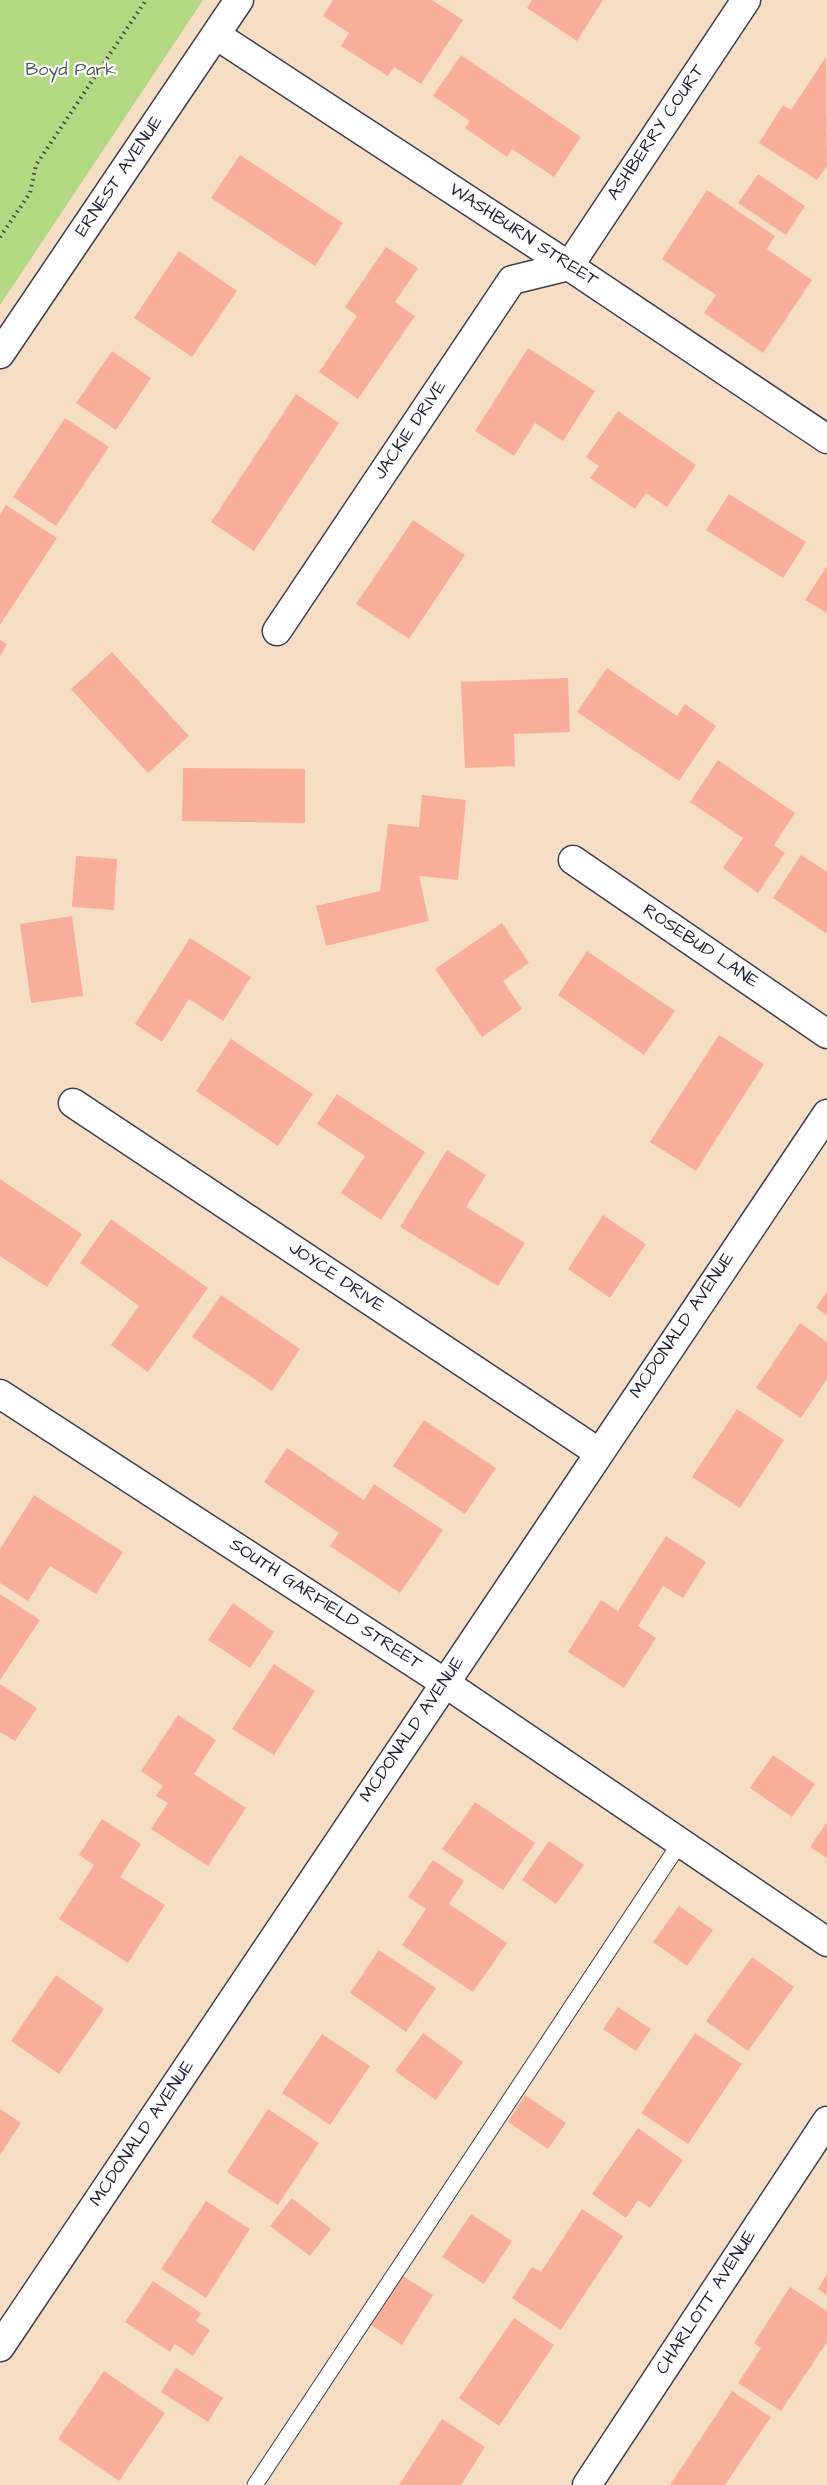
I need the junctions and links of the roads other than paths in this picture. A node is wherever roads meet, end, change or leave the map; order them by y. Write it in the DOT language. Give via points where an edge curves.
graph roads {
  1 [pos="239,0"];
  2 [pos="746,0"];
  3 [pos="216,35"];
  4 [pos="569,266"];
  5 [pos="0,354"];
  6 [pos="827,440"];
  7 [pos="277,631"];
  8 [pos="573,860"];
  9 [pos="827,1034"];
  10 [pos="73,1103"];
  11 [pos="827,1114"];
  12 [pos="0,1394"];
  13 [pos="598,1452"];
  14 [pos="445,1683"];
  15 [pos="680,1843"];
  16 [pos="827,1942"];
  17 [pos="827,2121"];
  18 [pos="0,2347"];
  19 [pos="255,2485"];
  20 [pos="587,2485"];
  1 -- 3 [label="street, ERNEST AVENUE"];
  2 -- 4 [label="street, ASHBERRY COURT"];
  3 -- 4 [label="street, WASHBURN STREET"];
  3 -- 5 [label="street, ERNEST AVENUE"];
  4 -- 6 [label="street, WASHBURN STREET"];
  4 -- 7 [label="street, JACKIE DRIVE" via="512,280"];
  8 -- 9 [label="street, ROSEBUD LANE"];
  10 -- 13 [label="street, JOYCE DRIVE"];
  11 -- 13 [label="street, MCDONALD AVENUE"];
  12 -- 14 [label="street, SOUTH GARFIELD STREET"];
  13 -- 14 [label="street, MCDONALD AVENUE"];
  14 -- 15 [label="street, SOUTH GARFIELD STREET"];
  14 -- 18 [label="street, MCDONALD AVENUE"];
  15 -- 16 [label="street, SOUTH GARFIELD STREET"];
  15 -- 19 [label="lane"];
  17 -- 20 [label="street, CHARLOTT AVENUE"];
}
